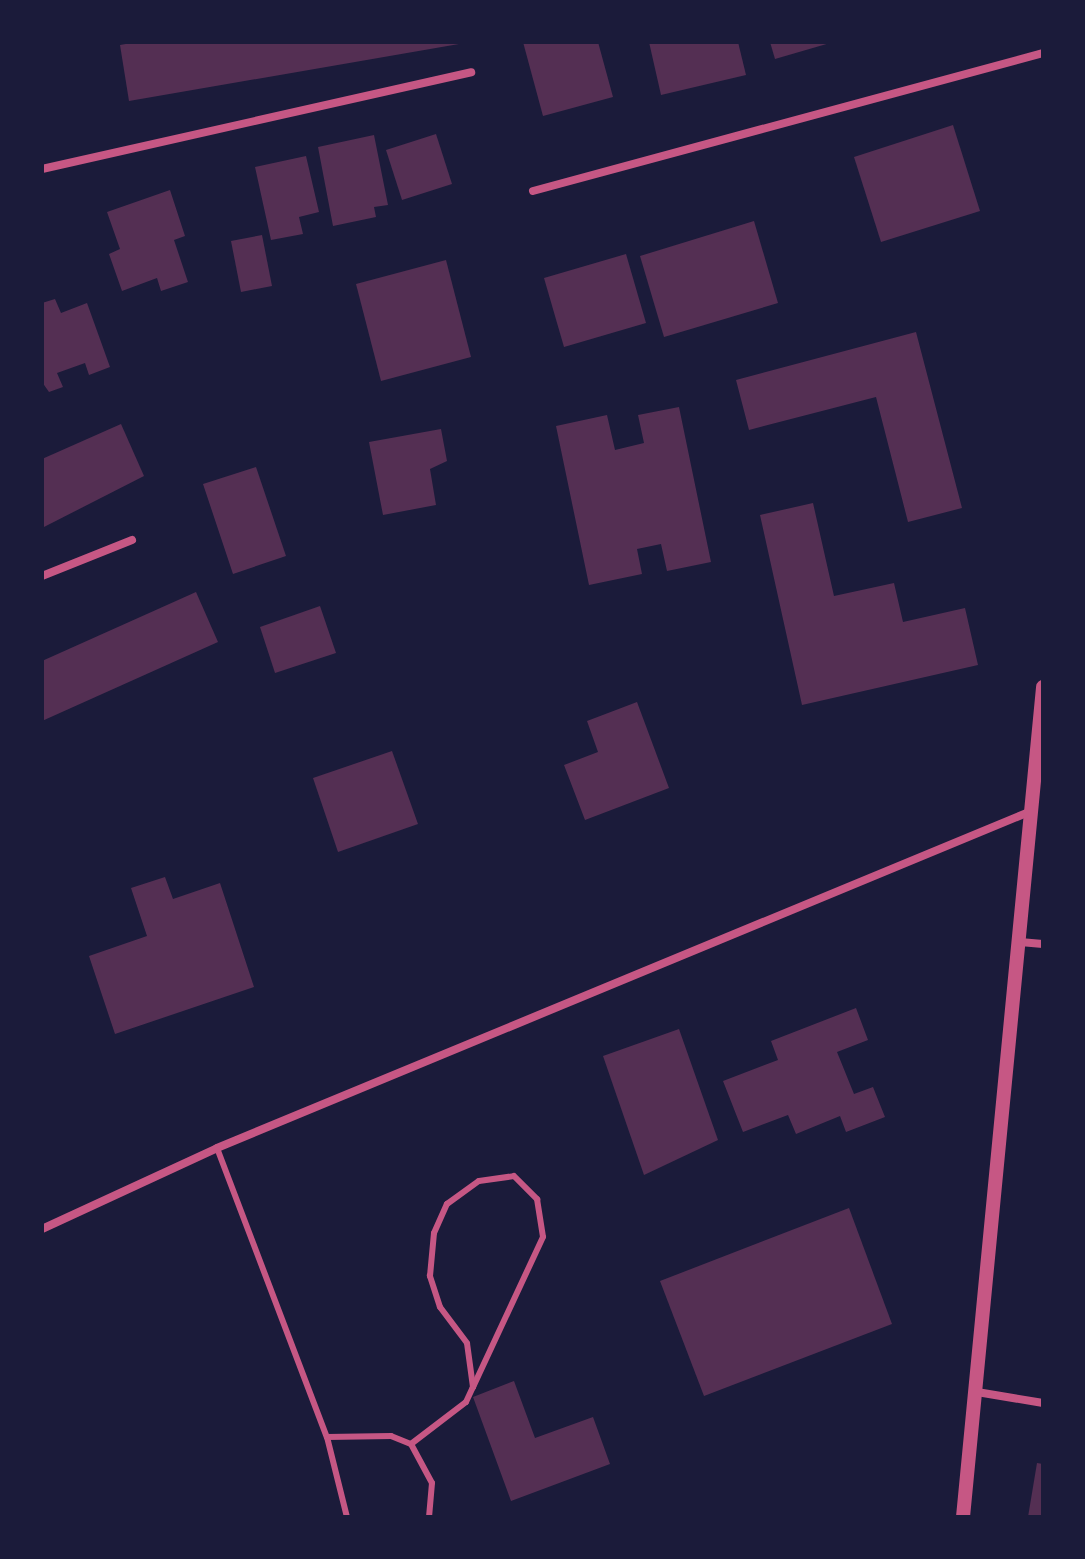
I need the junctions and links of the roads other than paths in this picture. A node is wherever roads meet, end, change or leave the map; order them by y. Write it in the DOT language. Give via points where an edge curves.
graph roads {
  1 [pos="1043,53"];
  2 [pos="471,72"];
  3 [pos="42,169"];
  4 [pos="533,191"];
  5 [pos="132,540"];
  6 [pos="42,576"];
  7 [pos="1043,687"];
  8 [pos="1029,812"];
  9 [pos="1020,942"];
  10 [pos="1043,944"];
  11 [pos="217,1148"];
  12 [pos="42,1229"];
  13 [pos="473,1387"];
  14 [pos="977,1392"];
  15 [pos="1043,1403"];
  16 [pos="327,1437"];
  17 [pos="411,1444"];
  18 [pos="347,1517"];
  19 [pos="429,1517"];
  20 [pos="963,1517"];
  1 -- 4 [label="street"];
  2 -- 3 [label="street"];
  5 -- 6 [label="street"];
  7 -- 8 [label="street"];
  8 -- 9 [label="street"];
  8 -- 11 [label="street"];
  9 -- 10 [label="street"];
  9 -- 14 [label="street"];
  11 -- 12 [label="street"];
  11 -- 16 [label="lane"];
  13 -- 13 [label="lane" via="467,1343 440,1307 430,1276 434,1233 447,1204 497,1173 514,1176 537,1199 543,1237"];
  13 -- 17 [label="lane" via="466,1402"];
  14 -- 15 [label="street"];
  14 -- 20 [label="street"];
  16 -- 17 [label="lane" via="391,1436"];
  16 -- 18 [label="lane"];
  17 -- 19 [label="lane" via="432,1483"];
}
